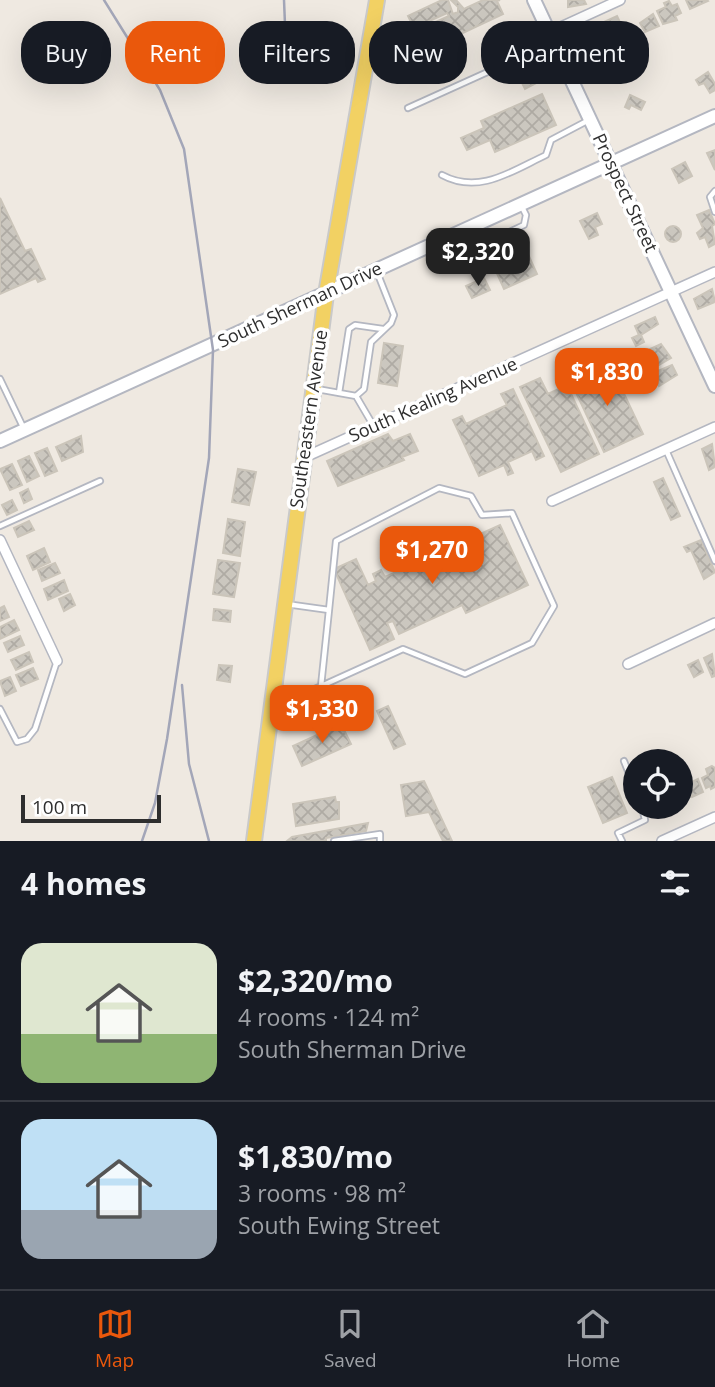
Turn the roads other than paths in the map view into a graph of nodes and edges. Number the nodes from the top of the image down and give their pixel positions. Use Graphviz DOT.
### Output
graph roads {
  1 [pos="377,0"];
  2 [pos="534,0"];
  3 [pos="620,0"];
  4 [pos="544,21"];
  5 [pos="581,21"];
  6 [pos="481,72"];
  7 [pos="574,84"];
  8 [pos="408,107"];
  9 [pos="715,116"];
  10 [pos="591,119"];
  11 [pos="611,163"];
  12 [pos="442,175"];
  13 [pos="715,191"];
  14 [pos="521,204"];
  15 [pos="715,212"];
  16 [pos="485,244"];
  17 [pos="376,270"];
  18 [pos="715,272"];
  19 [pos="671,292"];
  20 [pos="326,294"];
  21 [pos="385,329"];
  22 [pos="0,379"];
  23 [pos="715,386"];
  24 [pos="312,388"];
  25 [pos="340,393"];
  26 [pos="355,396"];
  27 [pos="374,426"];
  28 [pos="715,427"];
  29 [pos="24,430"];
  30 [pos="0,441"];
  31 [pos="666,449"];
  32 [pos="303,458"];
  33 [pos="100,481"];
  34 [pos="552,501"];
  35 [pos="0,526"];
  36 [pos="0,540"];
  37 [pos="715,561"];
  38 [pos="285,604"];
  39 [pos="329,610"];
  40 [pos="715,623"];
  41 [pos="57,661"];
  42 [pos="628,664"];
  43 [pos="321,686"];
  44 [pos="0,709"];
  45 [pos="271,709"];
  46 [pos="715,817"];
  47 [pos="645,819"];
  48 [pos="254,841"];
  49 [pos="334,841"];
  50 [pos="380,841"];
  51 [pos="622,841"];
  52 [pos="662,841"];
  1 -- 20 [label="main road, Southeastern Avenue"];
  2 -- 4 [label="main road, Prospect Street"];
  3 -- 5 [label="street"];
  6 -- 8 [label="lane"];
  7 -- 10 [label="main road, Prospect Street"];
  9 -- 11 [label="main road, South Sherman Drive"];
  10 -- 11 [label="main road, Prospect Street"];
  10 -- 12 [label="lane"];
  11 -- 14 [label="main road, South Sherman Drive"];
  11 -- 19 [label="main road, Prospect Street"];
  13 -- 15 [label="lane"];
  14 -- 16 [label="lane"];
  14 -- 17 [label="main road, South Sherman Drive"];
  17 -- 20 [label="main road, South Sherman Drive"];
  17 -- 21 [label="lane"];
  18 -- 19 [label="street, South Kealing Avenue"];
  19 -- 23 [label="main road, Prospect Street"];
  19 -- 27 [label="street, South Kealing Avenue"];
  20 -- 24 [label="main road, Southeastern Avenue"];
  20 -- 29 [label="main road, South Sherman Drive"];
  21 -- 25 [label="lane"];
  21 -- 26 [label="lane"];
  22 -- 29 [label="lane"];
  24 -- 25 [label="lane"];
  24 -- 32 [label="main road, Southeastern Avenue"];
  25 -- 26 [label="lane"];
  26 -- 27 [label="lane"];
  27 -- 32 [label="street, South Kealing Avenue"];
  28 -- 31 [label="street"];
  29 -- 30 [label="main road, South Sherman Drive"];
  31 -- 34 [label="street"];
  31 -- 37 [label="lane"];
  32 -- 38 [label="main road, Southeastern Avenue"];
  33 -- 35 [label="lane"];
  36 -- 41 [label="street"];
  38 -- 39 [label="lane"];
  38 -- 45 [label="main road, Southeastern Avenue"];
  39 -- 43 [label="lane"];
  39 -- 43 [label="lane"];
  40 -- 42 [label="street"];
  41 -- 44 [label="lane"];
  43 -- 45 [label="lane"];
  45 -- 48 [label="main road, Southeastern Avenue"];
  46 -- 52 [label="street"];
  47 -- 51 [label="lane"];
  49 -- 50 [label="lane"];
}
